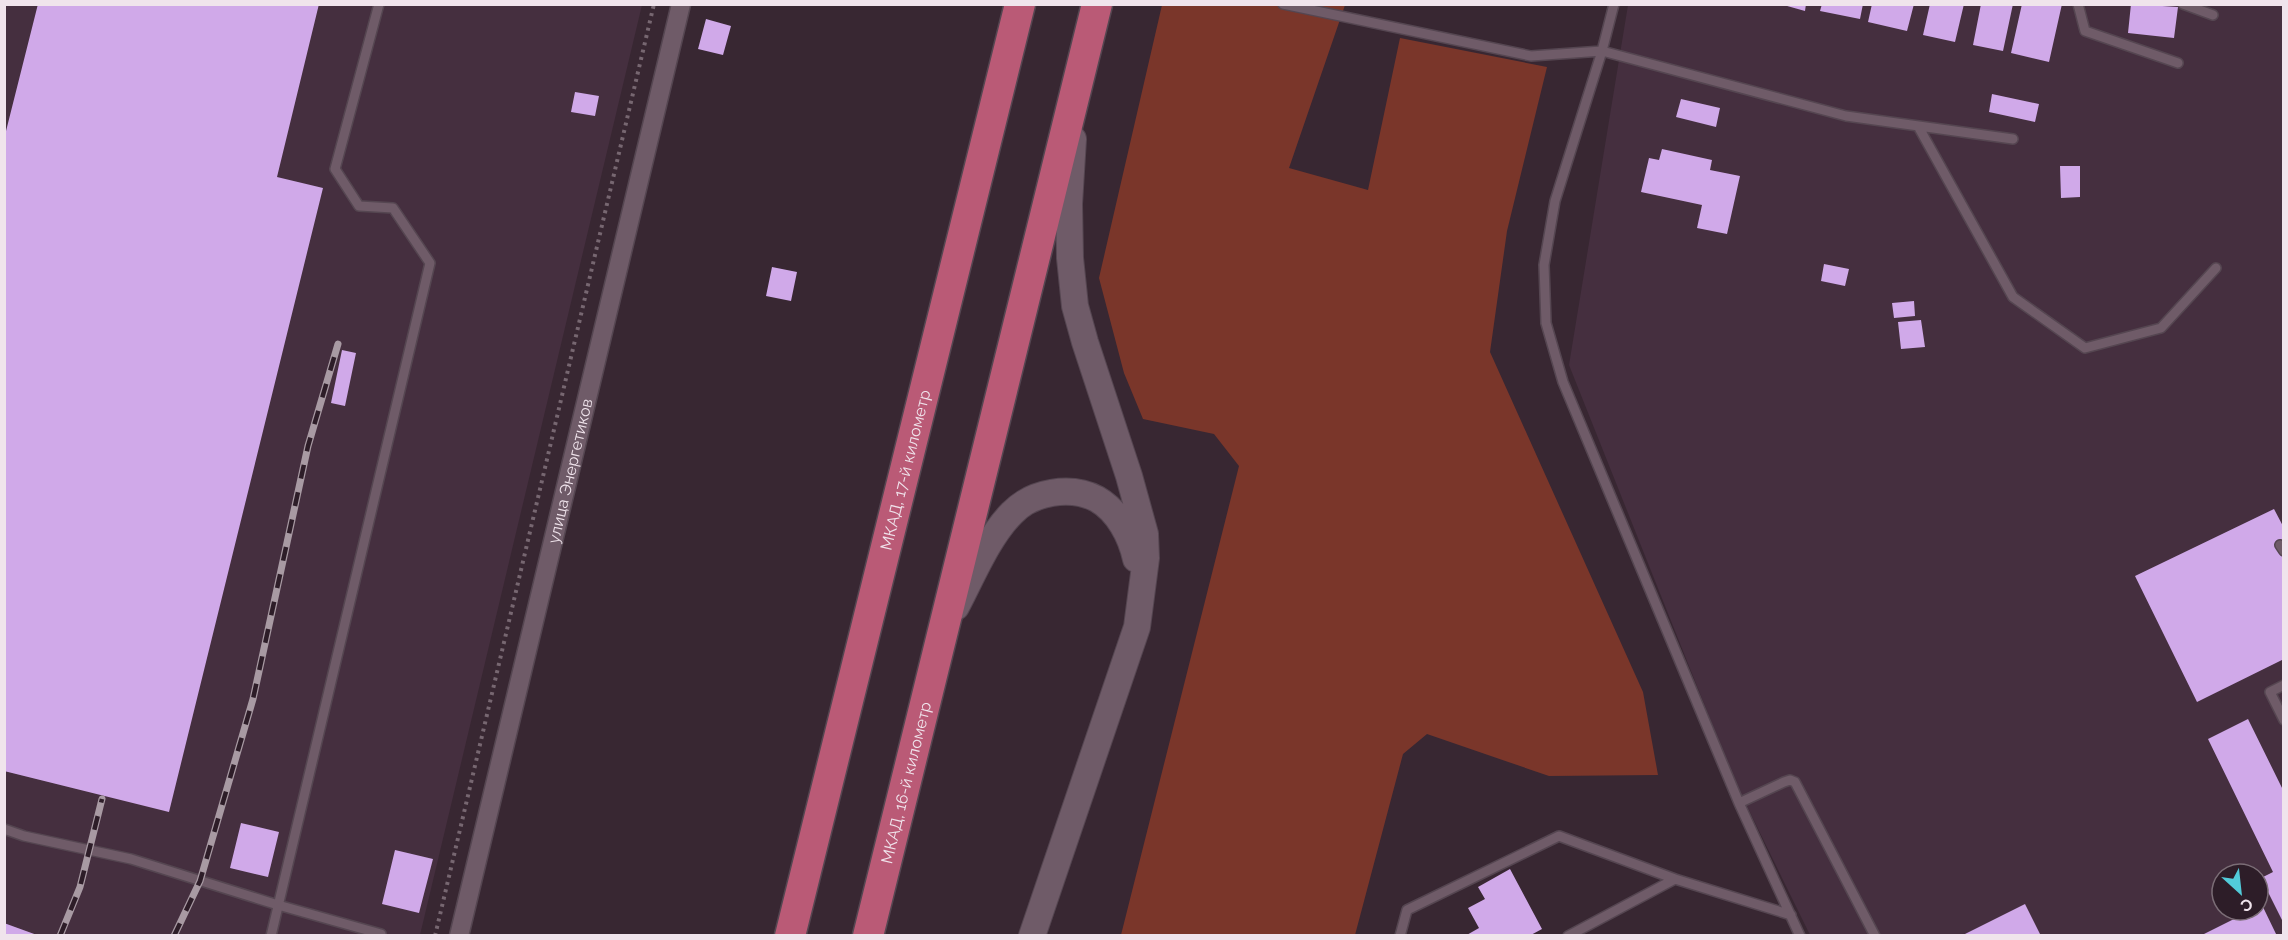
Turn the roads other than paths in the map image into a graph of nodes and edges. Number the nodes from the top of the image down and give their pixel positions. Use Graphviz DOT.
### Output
graph roads {
  1 [pos="379,4"];
  2 [pos="681,4"];
  3 [pos="1020,4"];
  4 [pos="1097,4"];
  5 [pos="1282,4"];
  6 [pos="1614,4"];
  7 [pos="2078,4"];
  8 [pos="2183,4"];
  9 [pos="2213,15"];
  10 [pos="1602,51"];
  11 [pos="2178,63"];
  12 [pos="1076,90"];
  13 [pos="1918,126"];
  14 [pos="2013,139"];
  15 [pos="2216,268"];
  16 [pos="1142,586"];
  17 [pos="942,632"];
  18 [pos="2283,685"];
  19 [pos="2283,720"];
  20 [pos="1739,803"];
  21 [pos="4,829"];
  22 [pos="1675,879"];
  23 [pos="278,905"];
  24 [pos="1791,915"];
  25 [pos="381,934"];
  26 [pos="271,936"];
  27 [pos="459,936"];
  28 [pos="790,936"];
  29 [pos="868,936"];
  30 [pos="1032,936"];
  31 [pos="1400,936"];
  32 [pos="1568,936"];
  33 [pos="1800,936"];
  34 [pos="1875,936"];
  1 -- 23 [label="lane"];
  2 -- 27 [label="street, улица Энергетиков"];
  3 -- 28 [label="highway, МКАД, 17-й километр"];
  4 -- 12 [label="highway"];
  5 -- 10 [label="lane"];
  6 -- 10 [label="lane"];
  7 -- 11 [label="lane"];
  8 -- 9 [label="lane"];
  10 -- 13 [label="lane"];
  10 -- 20 [label="lane"];
  12 -- 16 [label="main road"];
  12 -- 17 [label="highway"];
  13 -- 14 [label="lane"];
  13 -- 15 [label="lane"];
  16 -- 17 [label="main road"];
  16 -- 30 [label="main road"];
  17 -- 29 [label="highway, МКАД, 16-й километр"];
  18 -- 19 [label="lane"];
  20 -- 24 [label="lane"];
  20 -- 34 [label="lane"];
  21 -- 23 [label="lane"];
  22 -- 24 [label="lane"];
  22 -- 31 [label="lane"];
  22 -- 32 [label="lane"];
  23 -- 25 [label="lane"];
  23 -- 26 [label="lane"];
  24 -- 33 [label="lane"];
}
